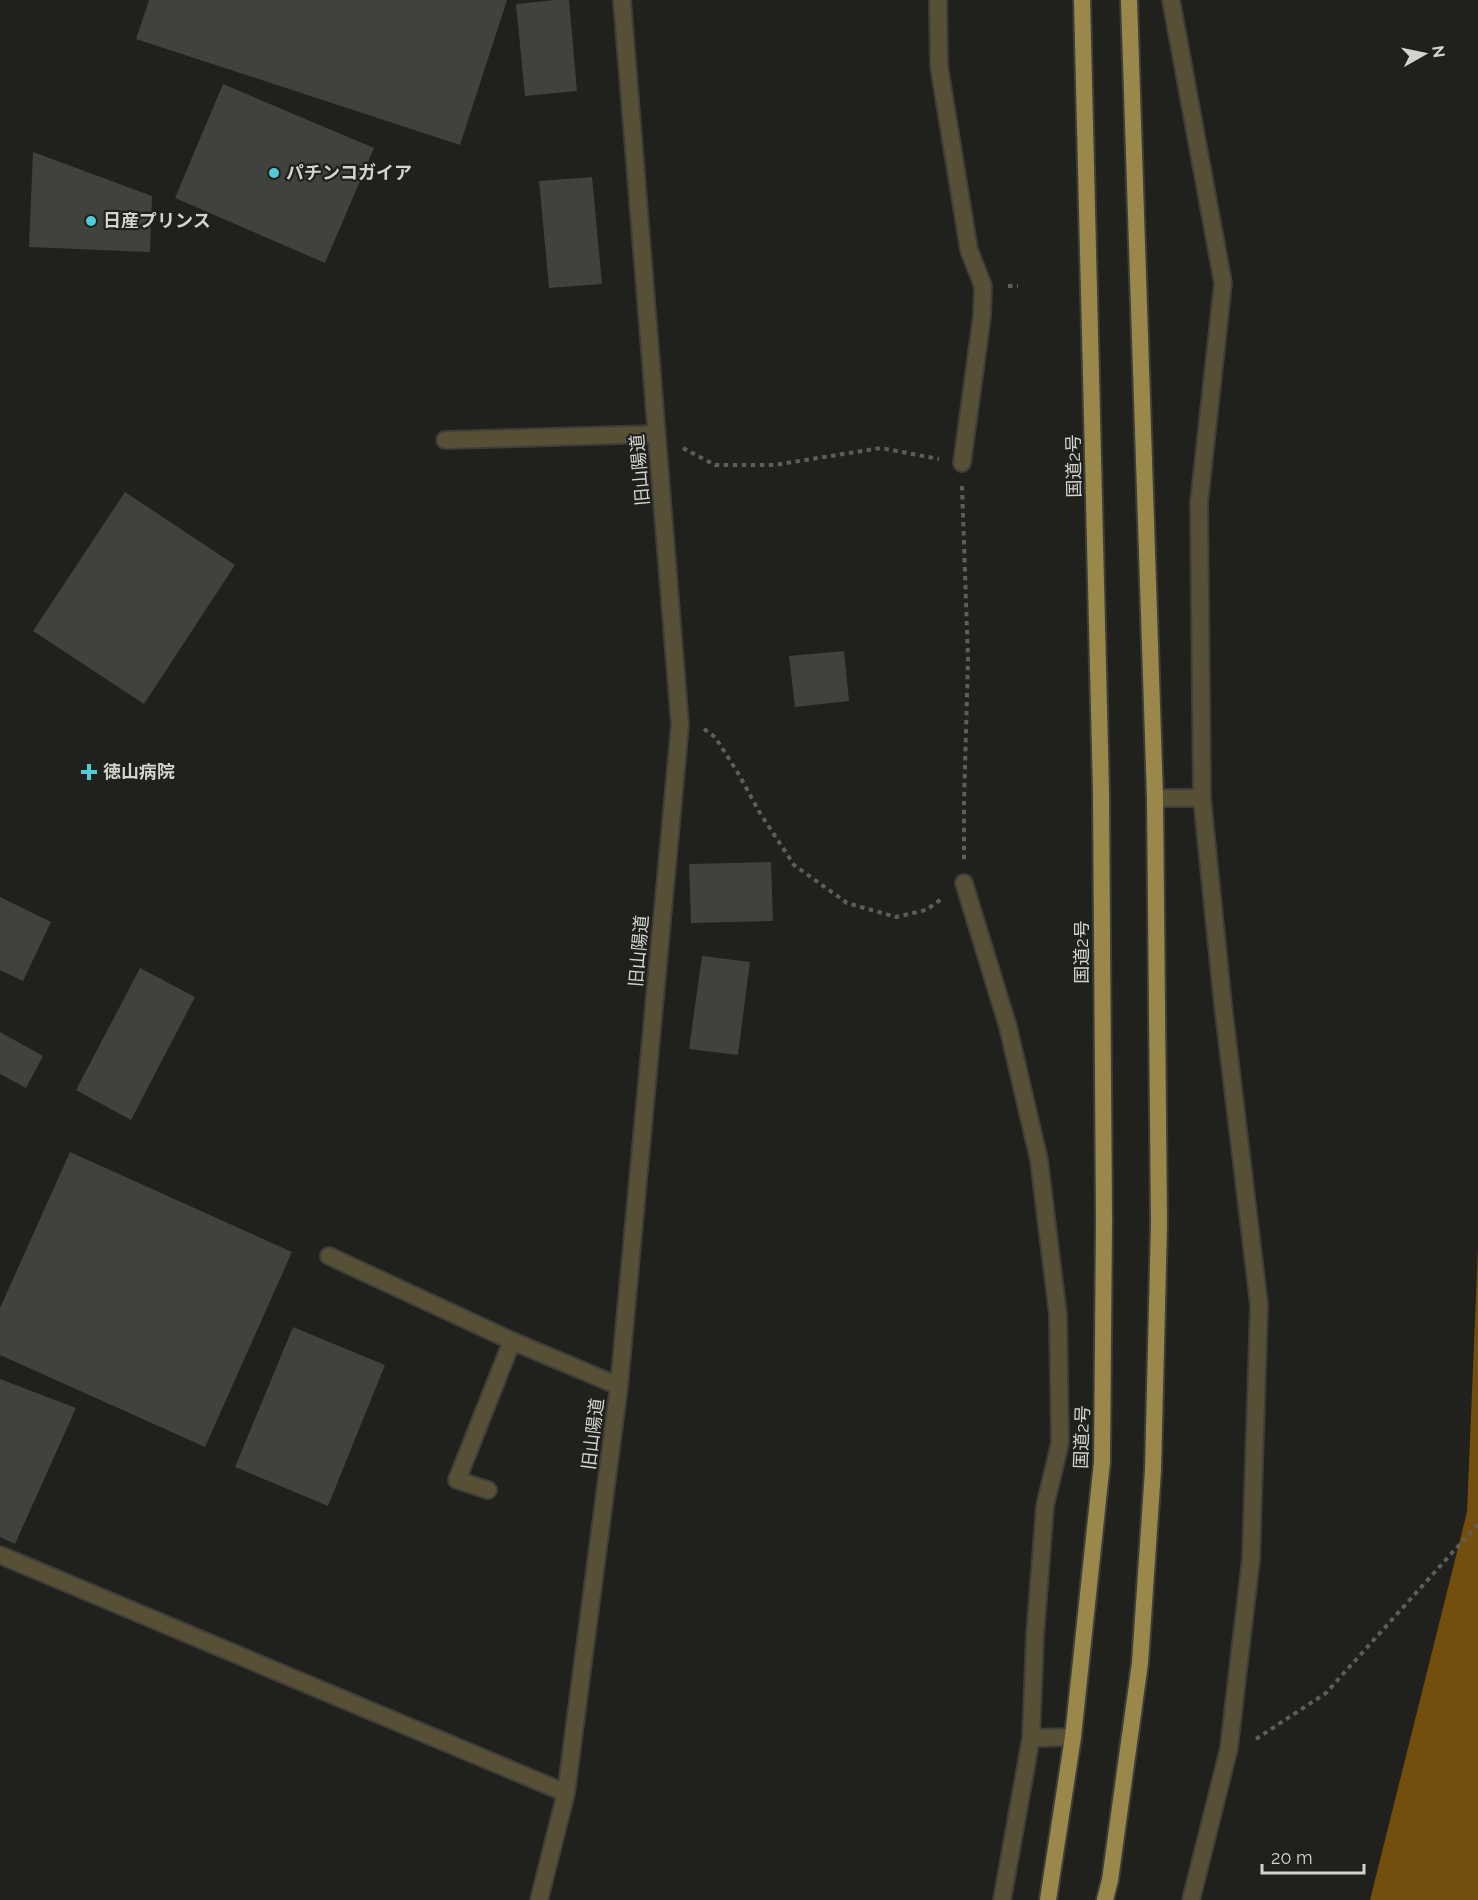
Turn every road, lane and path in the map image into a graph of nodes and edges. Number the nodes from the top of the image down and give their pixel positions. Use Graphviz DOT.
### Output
graph roads {
  1 [pos="622,0"];
  2 [pos="938,0"];
  3 [pos="1082,0"];
  4 [pos="1130,0"];
  5 [pos="1171,0"];
  6 [pos="656,434"];
  7 [pos="446,440"];
  8 [pos="962,463"];
  9 [pos="680,725"];
  10 [pos="1155,798"];
  11 [pos="1202,798"];
  12 [pos="964,883"];
  13 [pos="329,1256"];
  14 [pos="512,1341"];
  15 [pos="619,1386"];
  16 [pos="488,1490"];
  17 [pos="1478,1524"];
  18 [pos="0,1555"];
  19 [pos="1073,1737"];
  20 [pos="1031,1738"];
  21 [pos="1229,1748"];
  22 [pos="566,1793"];
  23 [pos="539,1900"];
  24 [pos="1002,1900"];
  25 [pos="1048,1900"];
  26 [pos="1105,1900"];
  27 [pos="1191,1900"];
  1 -- 6 [label="street, 旧山陽道"];
  2 -- 8 [label="street"];
  3 -- 19 [label="highway, 国道2号"];
  4 -- 10 [label="highway"];
  5 -- 11 [label="street"];
  6 -- 7 [label="street"];
  6 -- 8 [label="path"];
  6 -- 9 [label="street, 旧山陽道"];
  8 -- 12 [label="path"];
  9 -- 12 [label="path"];
  9 -- 15 [label="street, 旧山陽道"];
  10 -- 11 [label="street"];
  10 -- 26 [label="highway"];
  11 -- 21 [label="street"];
  12 -- 20 [label="street"];
  13 -- 14 [label="street"];
  14 -- 15 [label="street"];
  14 -- 16 [label="street"];
  15 -- 22 [label="street, 旧山陽道"];
  17 -- 21 [label="path"];
  18 -- 22 [label="street"];
  19 -- 20 [label="street"];
  19 -- 25 [label="highway, 国道2号"];
  20 -- 24 [label="street"];
  21 -- 27 [label="street"];
  22 -- 23 [label="street, 旧山陽道"];
}
